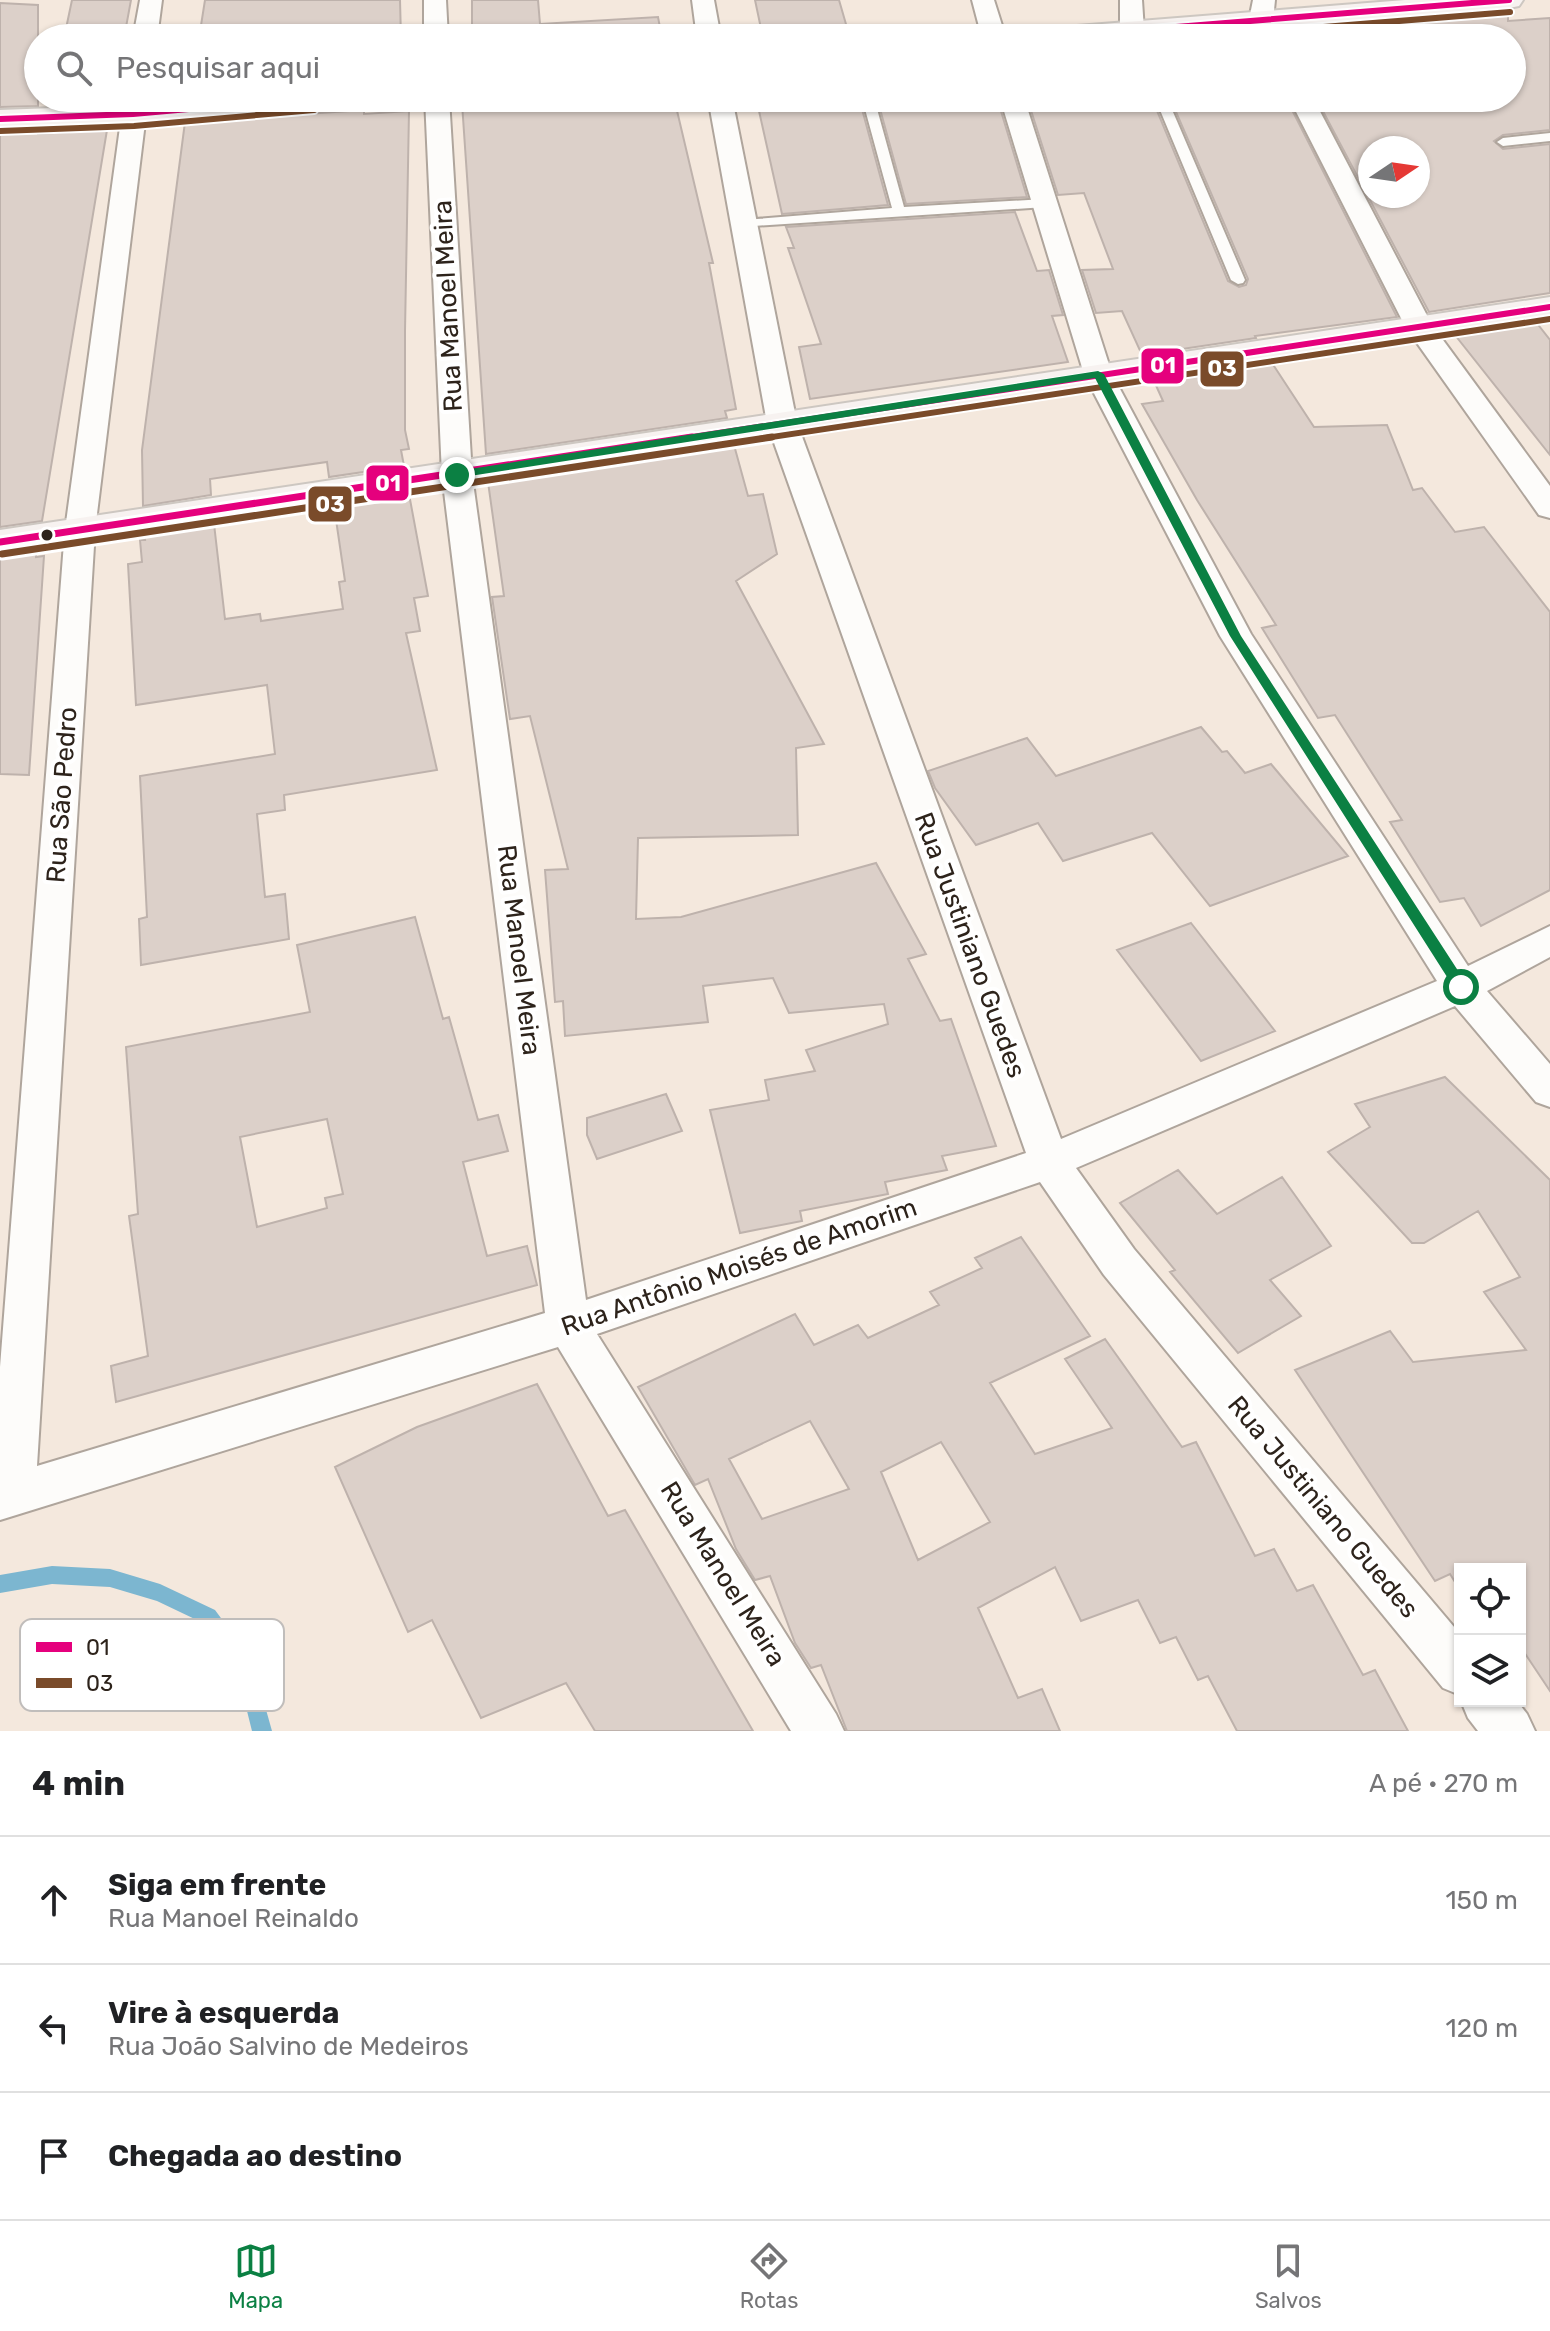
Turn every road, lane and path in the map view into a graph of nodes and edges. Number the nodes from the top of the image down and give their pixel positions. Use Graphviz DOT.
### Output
graph roads {
  1 [pos="151,0"];
  2 [pos="435,0"];
  3 [pos="703,0"];
  4 [pos="983,0"];
  5 [pos="1131,0"];
  6 [pos="1509,0"];
  7 [pos="1265,19"];
  8 [pos="147,24"];
  9 [pos="436,24"];
  10 [pos="707,24"];
  11 [pos="990,24"];
  12 [pos="1133,24"];
  13 [pos="1221,24"];
  14 [pos="73,112"];
  15 [pos="134,112"];
  16 [pos="438,112"];
  17 [pos="723,112"];
  18 [pos="872,112"];
  19 [pos="1016,112"];
  20 [pos="1167,112"];
  21 [pos="1308,112"];
  22 [pos="0,119"];
  23 [pos="1550,137"];
  24 [pos="1503,142"];
  25 [pos="1045,203"];
  26 [pos="899,211"];
  27 [pos="744,224"];
  28 [pos="1238,280"];
  29 [pos="1550,307"];
  30 [pos="1419,326"];
  31 [pos="1098,374"];
  32 [pos="782,423"];
  33 [pos="457,475"];
  34 [pos="1550,508"];
  35 [pos="80,530"];
  36 [pos="0,542"];
  37 [pos="1550,940"];
  38 [pos="1461,987"];
  39 [pos="1550,1091"];
  40 [pos="1049,1162"];
  41 [pos="568,1325"];
  42 [pos="7,1497"];
  43 [pos="1454,1664"];
  44 [pos="1490,1707"];
  45 [pos="819,1731"];
  46 [pos="1510,1731"];
  1 -- 8 [label="street"];
  2 -- 9 [label="street"];
  3 -- 10 [label="street"];
  4 -- 11 [label="street"];
  5 -- 12 [label="street"];
  6 -- 7 [label="main road"];
  7 -- 13 [label="main road"];
  14 -- 22 [label="main road"];
  15 -- 35 [label="street, Rua São Pedro"];
  16 -- 33 [label="street, Rua Manoel Meira"];
  17 -- 27 [label="street, Rua Justiniano Guedes"];
  18 -- 26 [label="lane"];
  19 -- 25 [label="street"];
  20 -- 28 [label="lane"];
  21 -- 30 [label="street"];
  23 -- 24 [label="lane"];
  25 -- 26 [label="lane"];
  25 -- 31 [label="street"];
  26 -- 27 [label="lane"];
  27 -- 32 [label="street, Rua Justiniano Guedes"];
  29 -- 30 [label="main road"];
  30 -- 31 [label="main road"];
  30 -- 34 [label="street"];
  31 -- 32 [label="main road"];
  31 -- 38 [label="street"];
  32 -- 33 [label="main road"];
  32 -- 40 [label="street, Rua Justiniano Guedes"];
  33 -- 35 [label="main road"];
  33 -- 41 [label="street, Rua Manoel Meira"];
  35 -- 36 [label="main road"];
  35 -- 42 [label="street, Rua São Pedro"];
  37 -- 38 [label="street, Rua Antônio Moisés de Amorim"];
  38 -- 39 [label="street"];
  38 -- 40 [label="street, Rua Antônio Moisés de Amorim"];
  40 -- 41 [label="street, Rua Antônio Moisés de Amorim"];
  40 -- 43 [label="street, Rua Justiniano Guedes"];
  41 -- 42 [label="street, Rua Antônio Moisés de Amorim"];
  41 -- 45 [label="street, Rua Manoel Meira"];
  44 -- 46 [label="street"];
}
